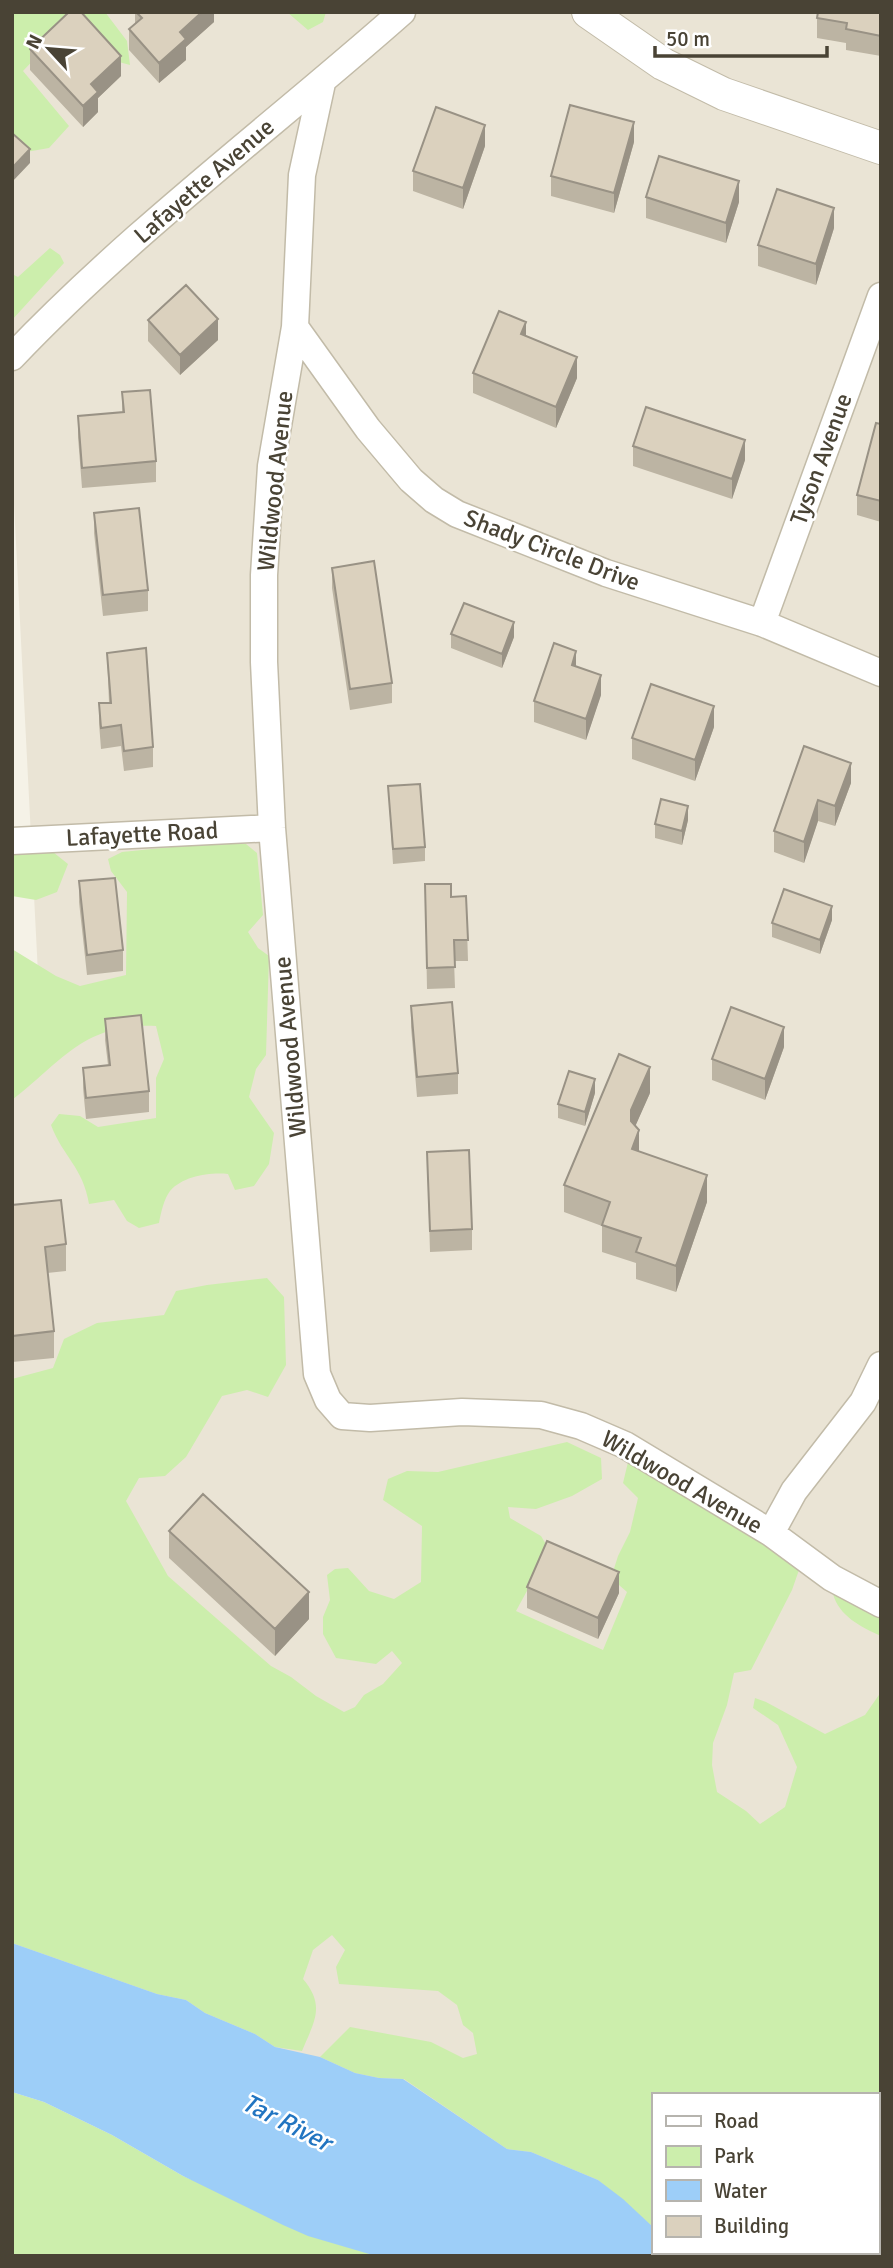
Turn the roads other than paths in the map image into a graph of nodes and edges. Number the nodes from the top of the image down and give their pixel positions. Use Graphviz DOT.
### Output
graph roads {
  1 [pos="402,12"];
  2 [pos="588,12"];
  3 [pos="322,83"];
  4 [pos="881,148"];
  5 [pos="881,296"];
  6 [pos="295,327"];
  7 [pos="12,357"];
  8 [pos="762,623"];
  9 [pos="881,673"];
  10 [pos="272,828"];
  11 [pos="12,841"];
  12 [pos="881,1365"];
  13 [pos="771,1533"];
  14 [pos="881,1604"];
  1 -- 3 [label="street, Lafayette Avenue"];
  2 -- 4 [label="street"];
  3 -- 6 [label="street, Wildwood Avenue"];
  3 -- 7 [label="street, Lafayette Avenue"];
  5 -- 8 [label="street, Tyson Avenue"];
  6 -- 8 [label="street, Shady Circle Drive"];
  6 -- 10 [label="street, Wildwood Avenue"];
  8 -- 9 [label="street, Shady Circle Drive"];
  10 -- 11 [label="street, Lafayette Road"];
  10 -- 13 [label="street, Wildwood Avenue"];
  12 -- 13 [label="street"];
  13 -- 14 [label="street, Wildwood Avenue"];
}
